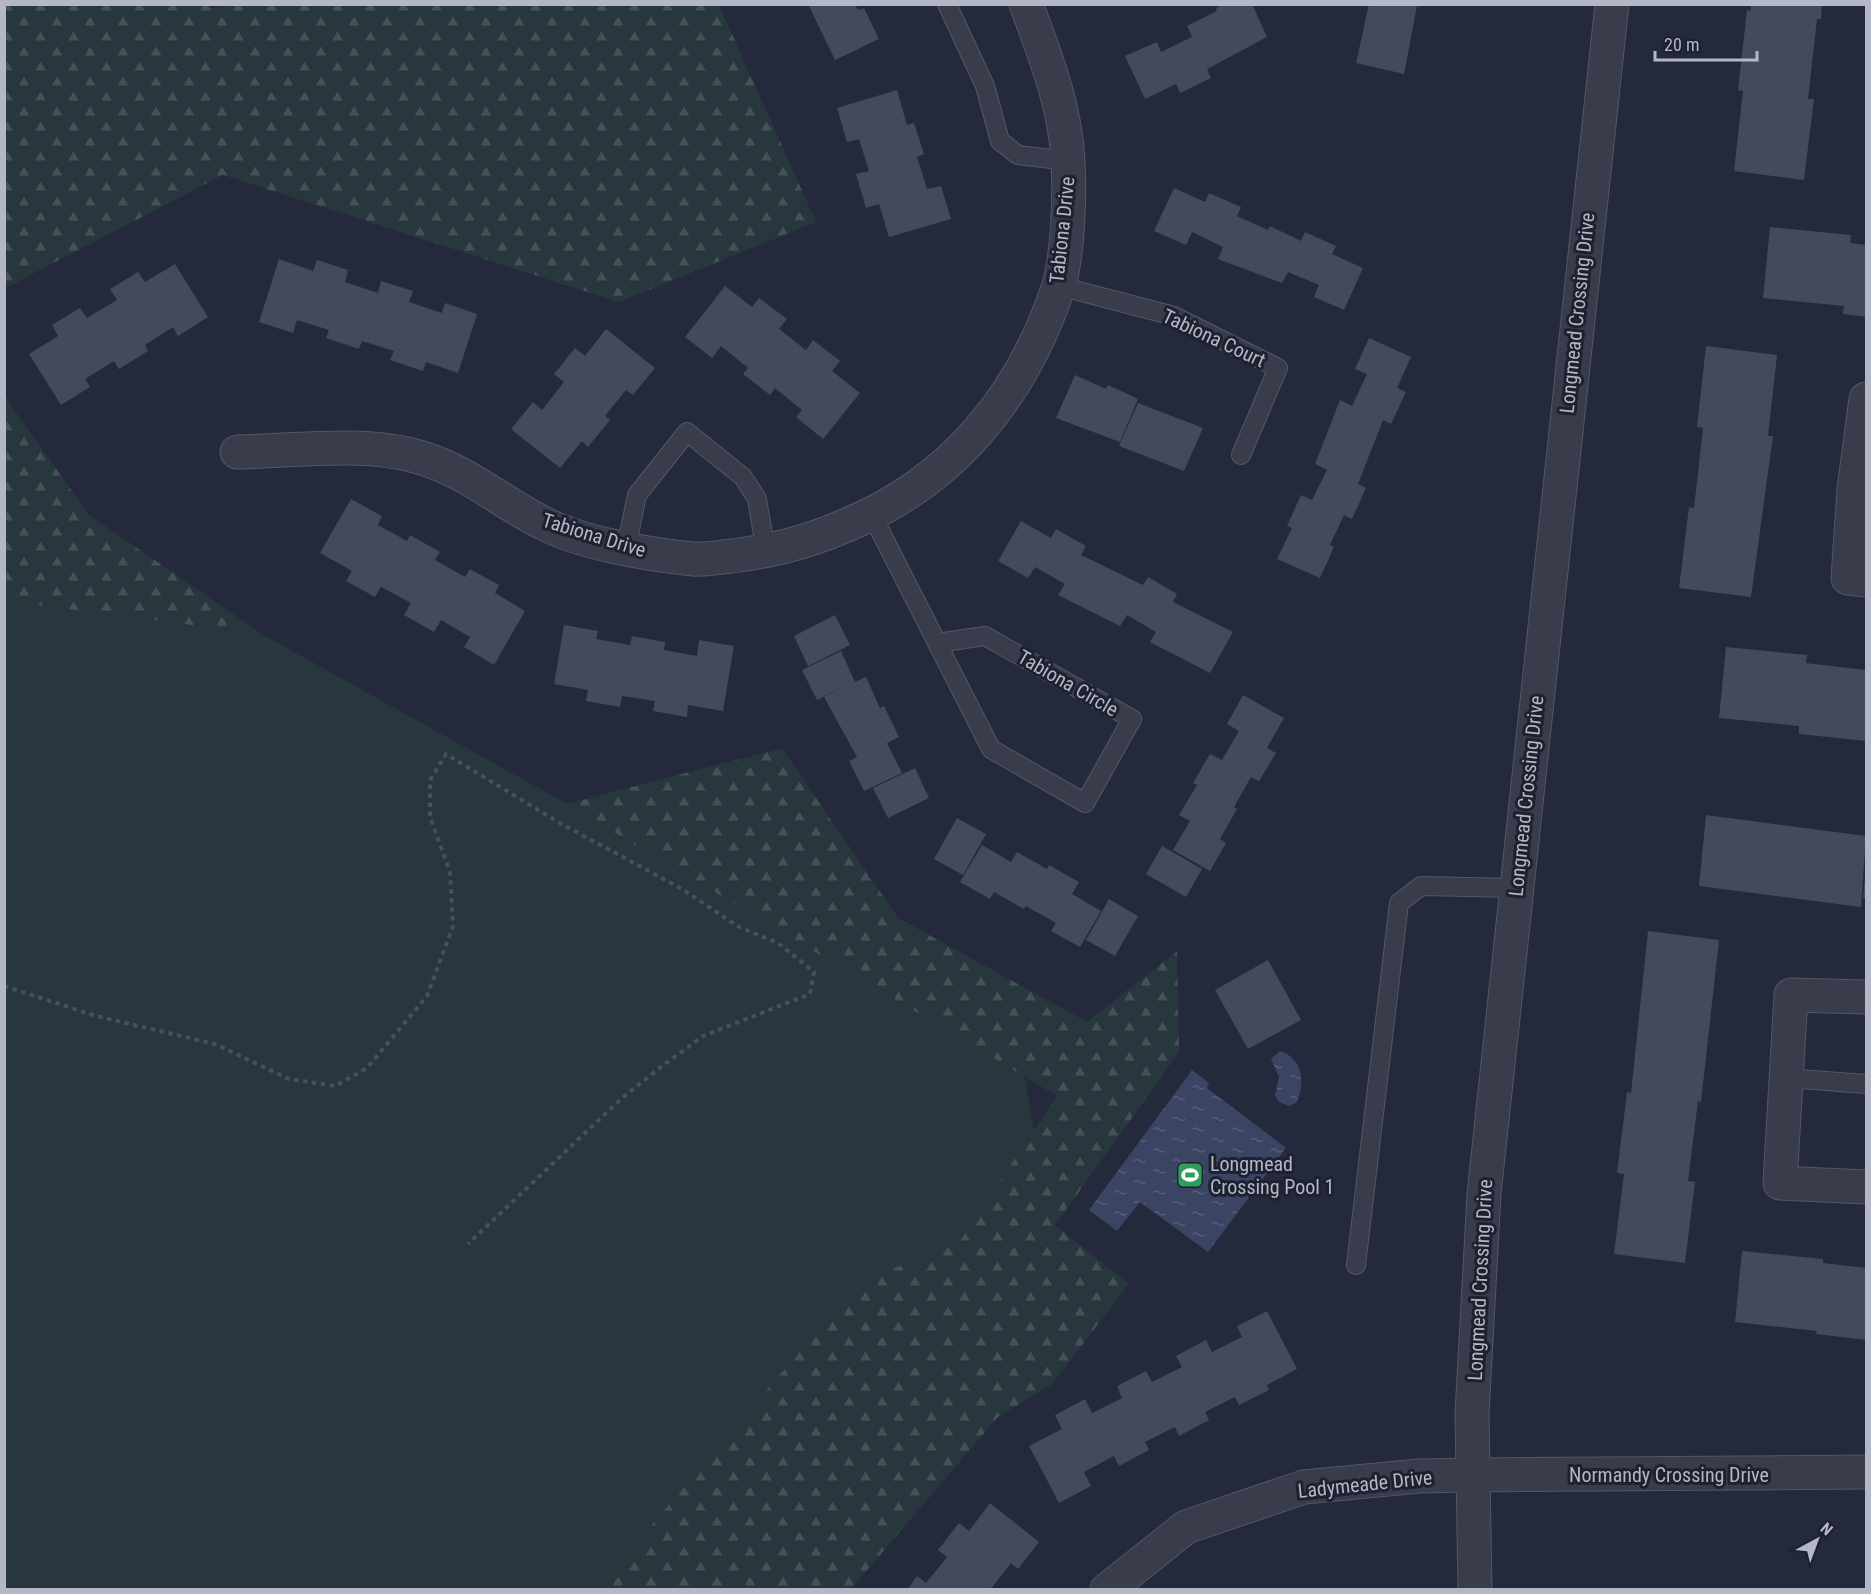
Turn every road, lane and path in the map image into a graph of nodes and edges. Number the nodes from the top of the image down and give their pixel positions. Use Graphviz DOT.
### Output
graph roads {
  1 [pos="947,4"];
  2 [pos="1612,4"];
  3 [pos="1027,5"];
  4 [pos="1068,161"];
  5 [pos="1059,286"];
  6 [pos="1866,399"];
  7 [pos="237,452"];
  8 [pos="1241,455"];
  9 [pos="1860,489"];
  10 [pos="873,515"];
  11 [pos="626,549"];
  12 [pos="766,552"];
  13 [pos="1866,580"];
  14 [pos="937,643"];
  15 [pos="1516,888"];
  16 [pos="4,986"];
  17 [pos="1866,997"];
  18 [pos="1786,1078"];
  19 [pos="1866,1084"];
  20 [pos="1866,1187"];
  21 [pos="468,1244"];
  22 [pos="1356,1265"];
  23 [pos="1866,1472"];
  24 [pos="1471,1475"];
  25 [pos="1107,1590"];
  26 [pos="1475,1590"];
  1 -- 4 [label="lane"];
  2 -- 15 [label="street, Longmead Crossing Drive"];
  3 -- 4 [label="street, Tabiona Drive"];
  4 -- 5 [label="street, Tabiona Drive"];
  5 -- 8 [label="lane, Tabiona Court"];
  5 -- 10 [label="street, Tabiona Drive"];
  6 -- 9 [label="street"];
  7 -- 11 [label="street, Tabiona Drive"];
  9 -- 13 [label="street"];
  10 -- 12 [label="street, Tabiona Drive"];
  10 -- 14 [label="lane, Tabiona Circle"];
  11 -- 12 [label="street, Tabiona Drive"];
  11 -- 12 [label="lane"];
  14 -- 14 [label="lane, Tabiona Circle"];
  15 -- 22 [label="lane"];
  15 -- 24 [label="street, Longmead Crossing Drive"];
  16 -- 21 [label="path"];
  17 -- 18 [label="street"];
  18 -- 19 [label="lane"];
  18 -- 20 [label="street"];
  23 -- 24 [label="street, Normandy Crossing Drive"];
  24 -- 25 [label="street, Ladymeade Drive"];
  24 -- 26 [label="street, Longmead Crossing Drive"];
}
